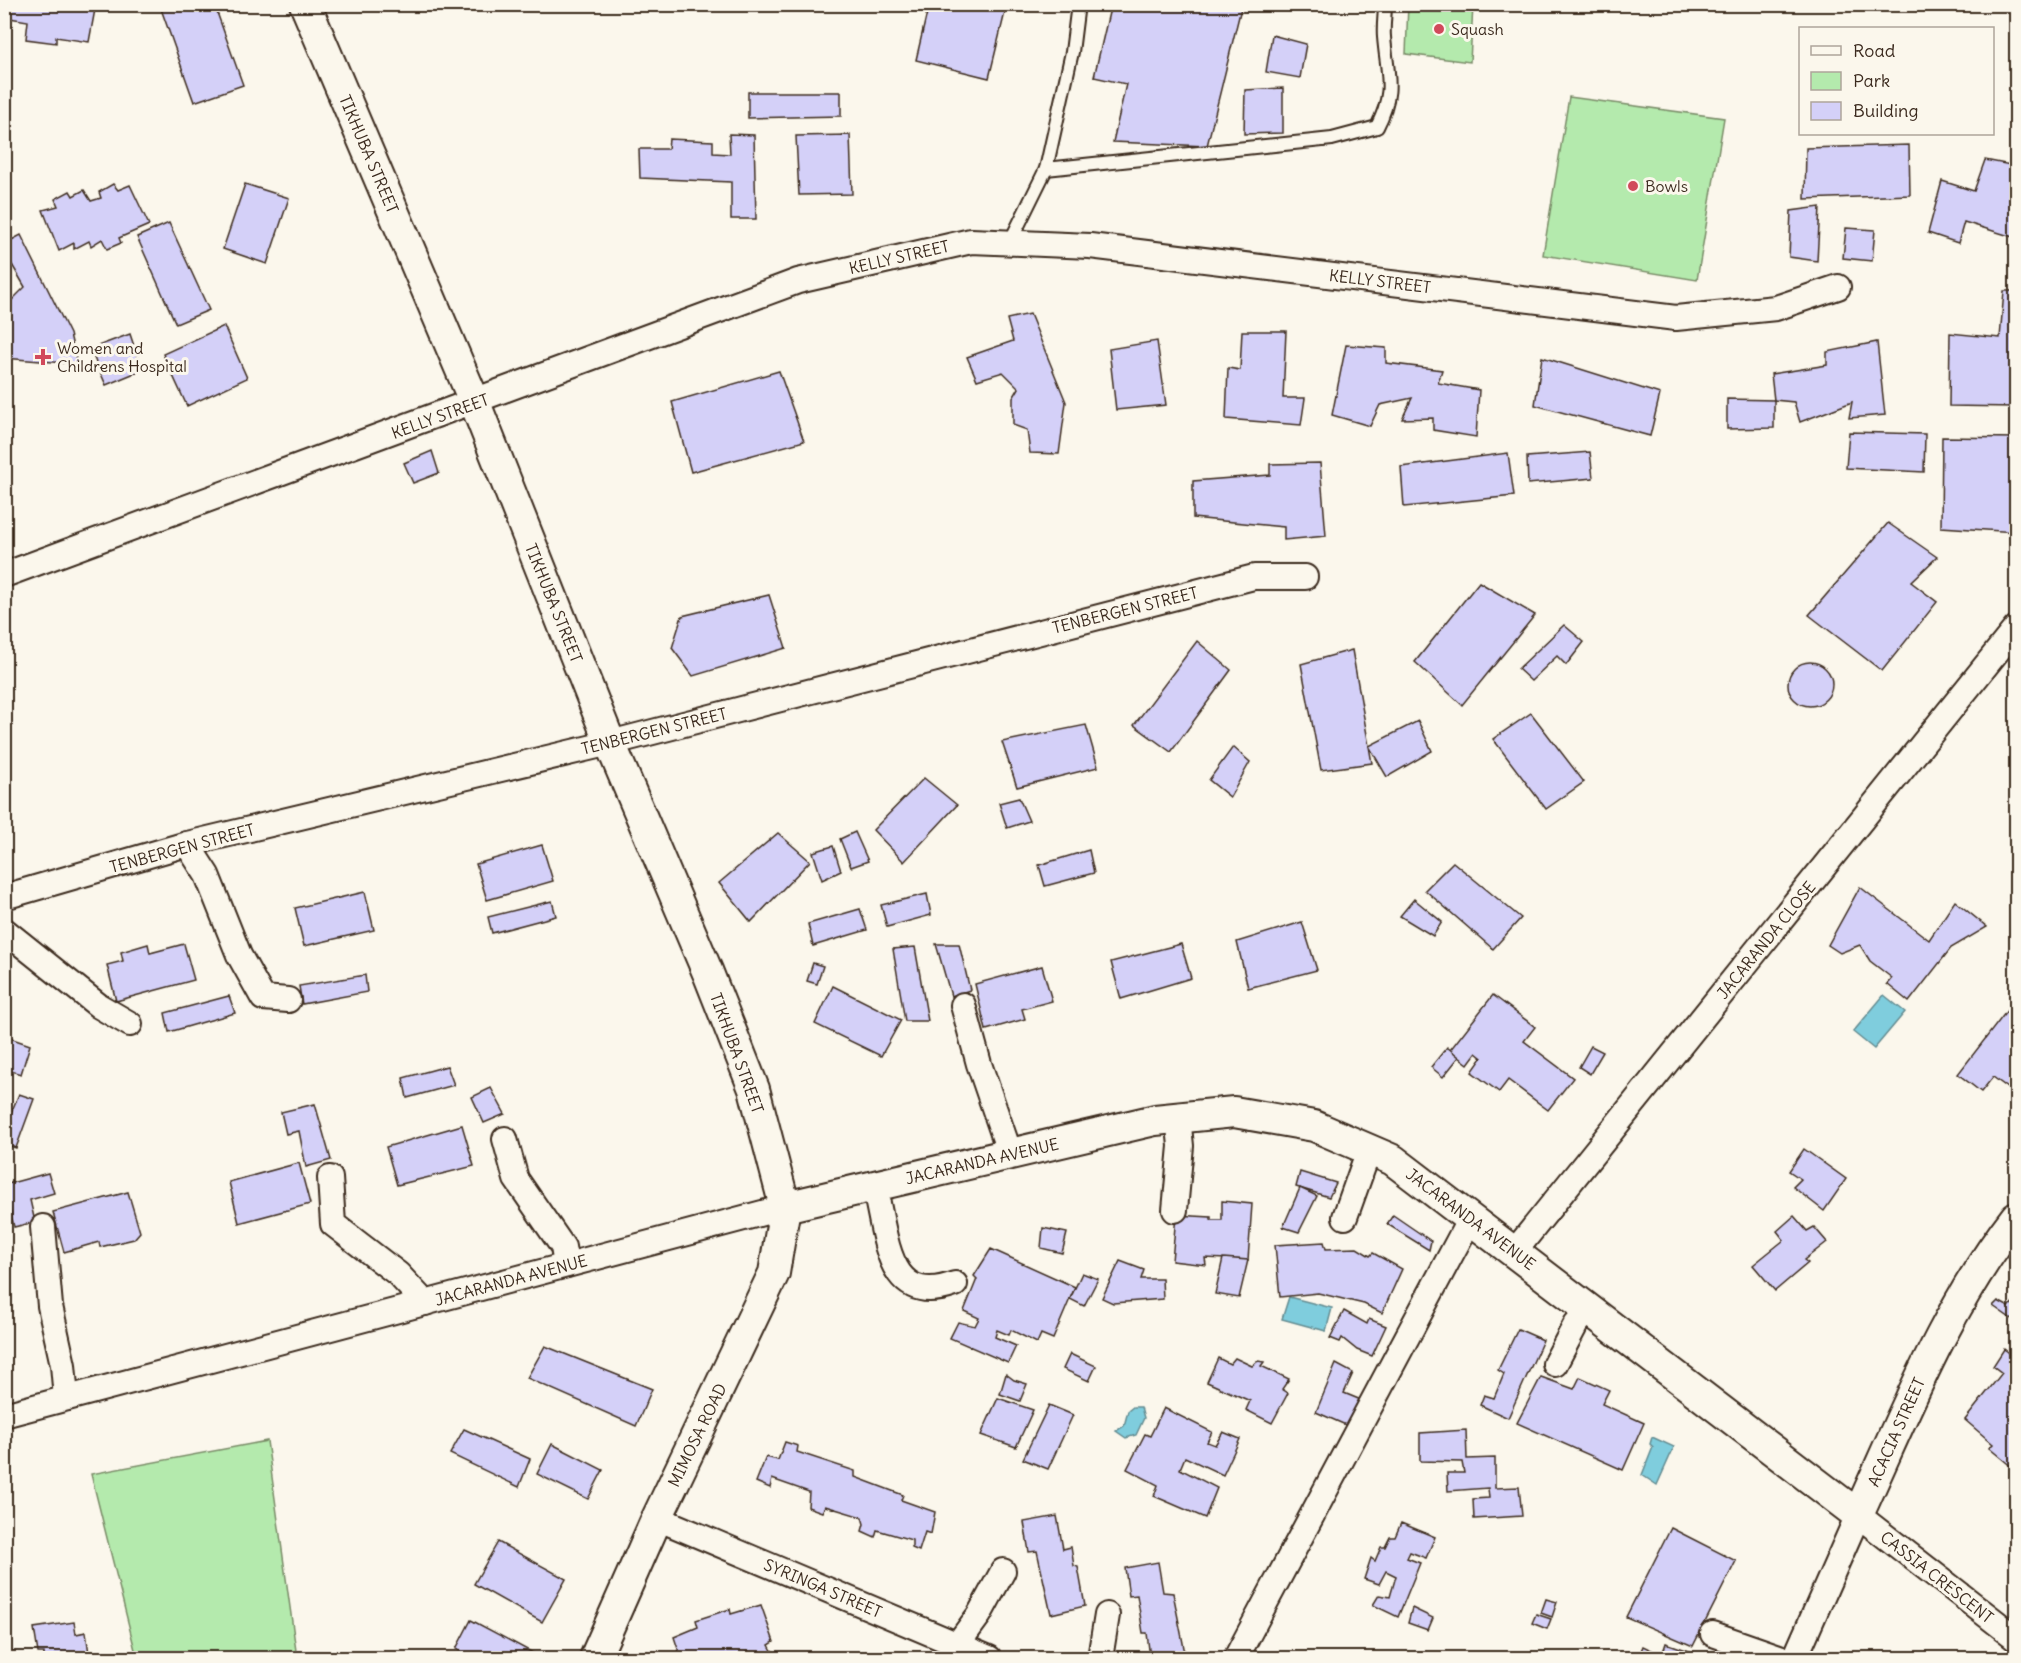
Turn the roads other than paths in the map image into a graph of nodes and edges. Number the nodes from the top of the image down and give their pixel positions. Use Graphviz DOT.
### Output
graph roads {
  1 [pos="305,4"];
  2 [pos="1078,4"];
  3 [pos="1385,4"];
  4 [pos="1046,169"];
  5 [pos="1010,242"];
  6 [pos="1838,287"];
  7 [pos="475,403"];
  8 [pos="4,575"];
  9 [pos="1305,577"];
  10 [pos="2016,628"];
  11 [pos="610,743"];
  12 [pos="187,844"];
  13 [pos="4,897"];
  14 [pos="4,930"];
  15 [pos="288,1000"];
  16 [pos="963,1005"];
  17 [pos="130,1024"];
  18 [pos="1178,1117"];
  19 [pos="505,1138"];
  20 [pos="1369,1150"];
  21 [pos="1010,1154"];
  22 [pos="330,1178"];
  23 [pos="874,1186"];
  24 [pos="785,1207"];
  25 [pos="1175,1210"];
  26 [pos="1345,1217"];
  27 [pos="2016,1217"];
  28 [pos="1470,1220"];
  29 [pos="43,1227"];
  30 [pos="1515,1251"];
  31 [pos="566,1266"];
  32 [pos="955,1284"];
  33 [pos="424,1303"];
  34 [pos="1590,1308"];
  35 [pos="1555,1364"];
  36 [pos="66,1398"];
  37 [pos="4,1415"];
  38 [pos="1858,1515"];
  39 [pos="657,1518"];
  40 [pos="1003,1571"];
  41 [pos="1107,1615"];
  42 [pos="1713,1634"];
  43 [pos="2016,1638"];
  44 [pos="957,1645"];
  45 [pos="595,1659"];
  46 [pos="989,1659"];
  47 [pos="1100,1659"];
  48 [pos="1236,1659"];
  49 [pos="1782,1659"];
  50 [pos="1795,1659"];
  1 -- 7 [label="street, TIKHUBA STREET"];
  2 -- 4 [label="lane"];
  3 -- 4 [label="lane"];
  4 -- 5 [label="lane"];
  5 -- 6 [label="street, KELLY STREET"];
  5 -- 7 [label="street, KELLY STREET"];
  7 -- 8 [label="street, KELLY STREET"];
  7 -- 11 [label="street, TIKHUBA STREET"];
  9 -- 11 [label="street, TENBERGEN STREET"];
  10 -- 30 [label="street, JACARANDA CLOSE"];
  11 -- 12 [label="street, TENBERGEN STREET"];
  11 -- 24 [label="street, TIKHUBA STREET"];
  12 -- 13 [label="street, TENBERGEN STREET"];
  12 -- 15 [label="street"];
  14 -- 17 [label="street"];
  16 -- 21 [label="street"];
  18 -- 20 [label="street, JACARANDA AVENUE"];
  18 -- 21 [label="street, JACARANDA AVENUE"];
  18 -- 25 [label="street"];
  19 -- 31 [label="street"];
  20 -- 26 [label="street"];
  20 -- 28 [label="street, JACARANDA AVENUE"];
  21 -- 23 [label="street, JACARANDA AVENUE"];
  22 -- 33 [label="street"];
  23 -- 24 [label="street, JACARANDA AVENUE"];
  23 -- 32 [label="street"];
  24 -- 31 [label="street, JACARANDA AVENUE"];
  24 -- 39 [label="street, MIMOSA ROAD"];
  27 -- 38 [label="street, ACACIA STREET"];
  28 -- 30 [label="street, JACARANDA AVENUE"];
  28 -- 48 [label="street"];
  29 -- 36 [label="street"];
  30 -- 34 [label="street, JACARANDA AVENUE"];
  31 -- 33 [label="street, JACARANDA AVENUE"];
  33 -- 36 [label="street, JACARANDA AVENUE"];
  34 -- 35 [label="street"];
  34 -- 38 [label="street, JACARANDA AVENUE"];
  36 -- 37 [label="street, JACARANDA AVENUE"];
  38 -- 43 [label="street, CASSIA CRESCENT"];
  38 -- 50 [label="street, ACACIA STREET"];
  39 -- 44 [label="street, SYRINGA STREET"];
  39 -- 45 [label="street, MIMOSA ROAD"];
  40 -- 44 [label="street"];
  41 -- 47 [label="street"];
  42 -- 49 [label="street"];
  44 -- 46 [label="street, SYRINGA STREET"];
}
